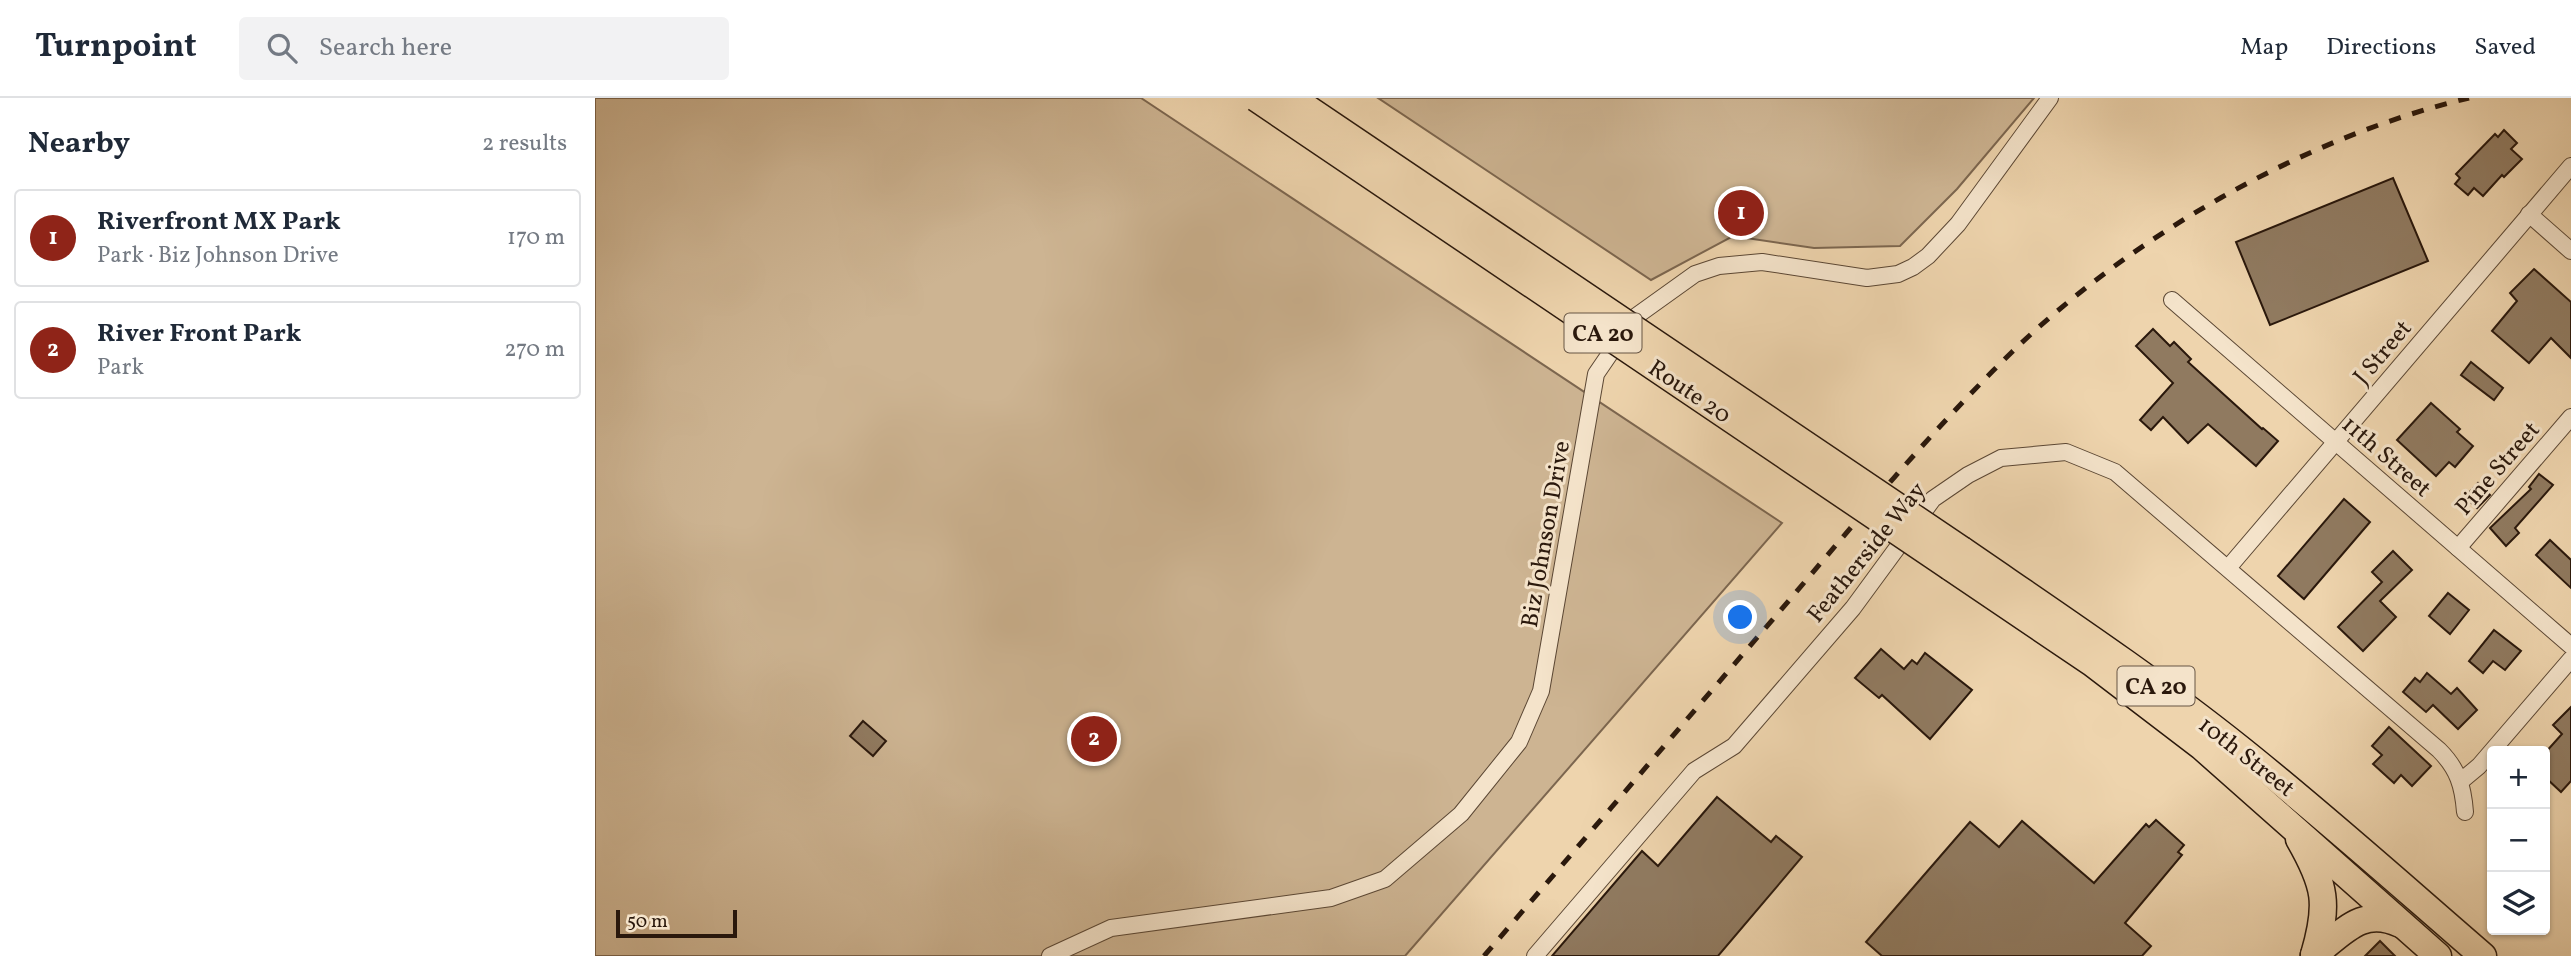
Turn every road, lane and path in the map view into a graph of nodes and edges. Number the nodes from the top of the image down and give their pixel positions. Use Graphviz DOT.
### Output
graph roads {
  1 [pos="1256,98"];
  2 [pos="1292,98"];
  3 [pos="2050,98"];
  4 [pos="2571,166"];
  5 [pos="2529,214"];
  6 [pos="2571,251"];
  7 [pos="2172,300"];
  8 [pos="2571,417"];
  9 [pos="2336,442"];
  10 [pos="2458,548"];
  11 [pos="1956,559"];
  12 [pos="2228,568"];
  13 [pos="2571,646"];
  14 [pos="2571,659"];
  15 [pos="2461,781"];
  16 [pos="2465,812"];
  17 [pos="2290,822"];
  18 [pos="2406,927"];
  19 [pos="1049,956"];
  20 [pos="1535,956"];
  21 [pos="2313,956"];
  22 [pos="2438,956"];
  23 [pos="2483,956"];
  1 -- 11 [label="highway, Route 20 / CA 20, bridge"];
  2 -- 11 [label="highway, Route 20 / CA 20, bridge"];
  3 -- 19 [label="street, Biz Johnson Drive"];
  4 -- 5 [label="street, J Street"];
  5 -- 6 [label="street"];
  5 -- 9 [label="street, J Street"];
  7 -- 9 [label="street, 11th Street"];
  8 -- 10 [label="street, Pine Street"];
  9 -- 10 [label="street, 11th Street"];
  9 -- 12 [label="street, J Street"];
  10 -- 13 [label="street, 11th Street"];
  11 -- 17 [label="highway, 10th Street / CA 20"];
  11 -- 23 [label="highway, 10th Street / CA 20"];
  12 -- 15 [label="street, Featherside Way"];
  12 -- 20 [label="street, Featherside Way"];
  14 -- 15 [label="street"];
  15 -- 16 [label="street, Featherside Way"];
  17 -- 18 [label="highway, 10th Street / CA 20"];
  17 -- 21 [label="highway"];
  18 -- 21 [label="highway"];
  18 -- 22 [label="highway, 10th Street / CA 20"];
}
